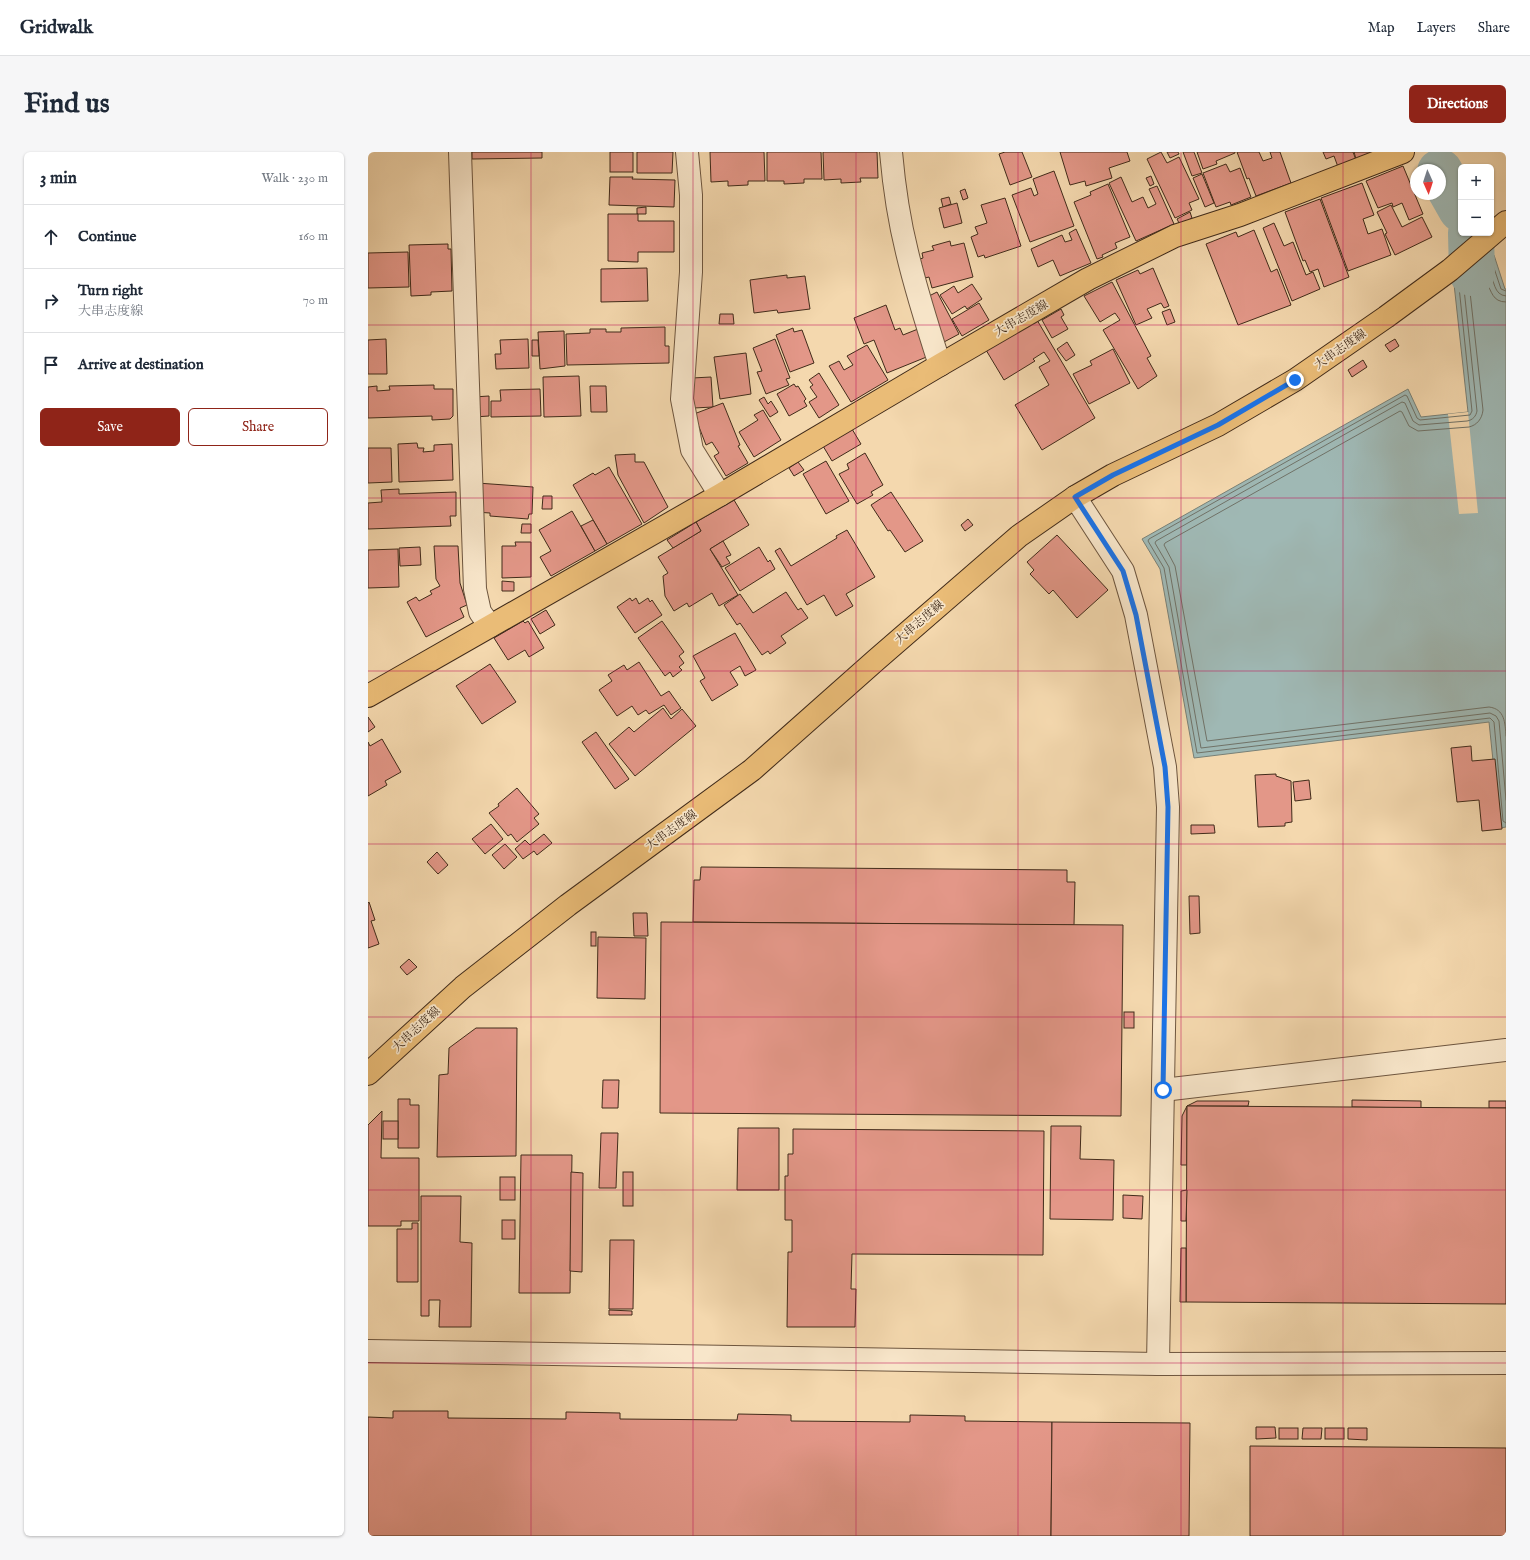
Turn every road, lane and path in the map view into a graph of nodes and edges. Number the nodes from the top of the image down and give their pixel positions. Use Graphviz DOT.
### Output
graph roads {
  1 [pos="460,152"];
  2 [pos="687,152"];
  3 [pos="891,152"];
  4 [pos="1403,152"];
  5 [pos="1499,228"];
  6 [pos="940,365"];
  7 [pos="720,495"];
  8 [pos="1075,497"];
  9 [pos="490,626"];
  10 [pos="368,696"];
  11 [pos="1506,1050"];
  12 [pos="368,1074"];
  13 [pos="1163,1090"];
  14 [pos="368,1351"];
  15 [pos="1506,1363"];
  16 [pos="1158,1364"];
  1 -- 9 [label="street"];
  2 -- 7 [label="street"];
  3 -- 6 [label="street"];
  4 -- 6 [label="main road, 大串志度線"];
  5 -- 8 [label="main road, 大串志度線"];
  6 -- 7 [label="main road, 大串志度線"];
  7 -- 9 [label="main road, 大串志度線"];
  8 -- 12 [label="main road, 大串志度線"];
  8 -- 13 [label="street"];
  9 -- 10 [label="main road, 大串志度線"];
  11 -- 13 [label="street"];
  13 -- 16 [label="street"];
  14 -- 16 [label="street"];
  15 -- 16 [label="street"];
}
